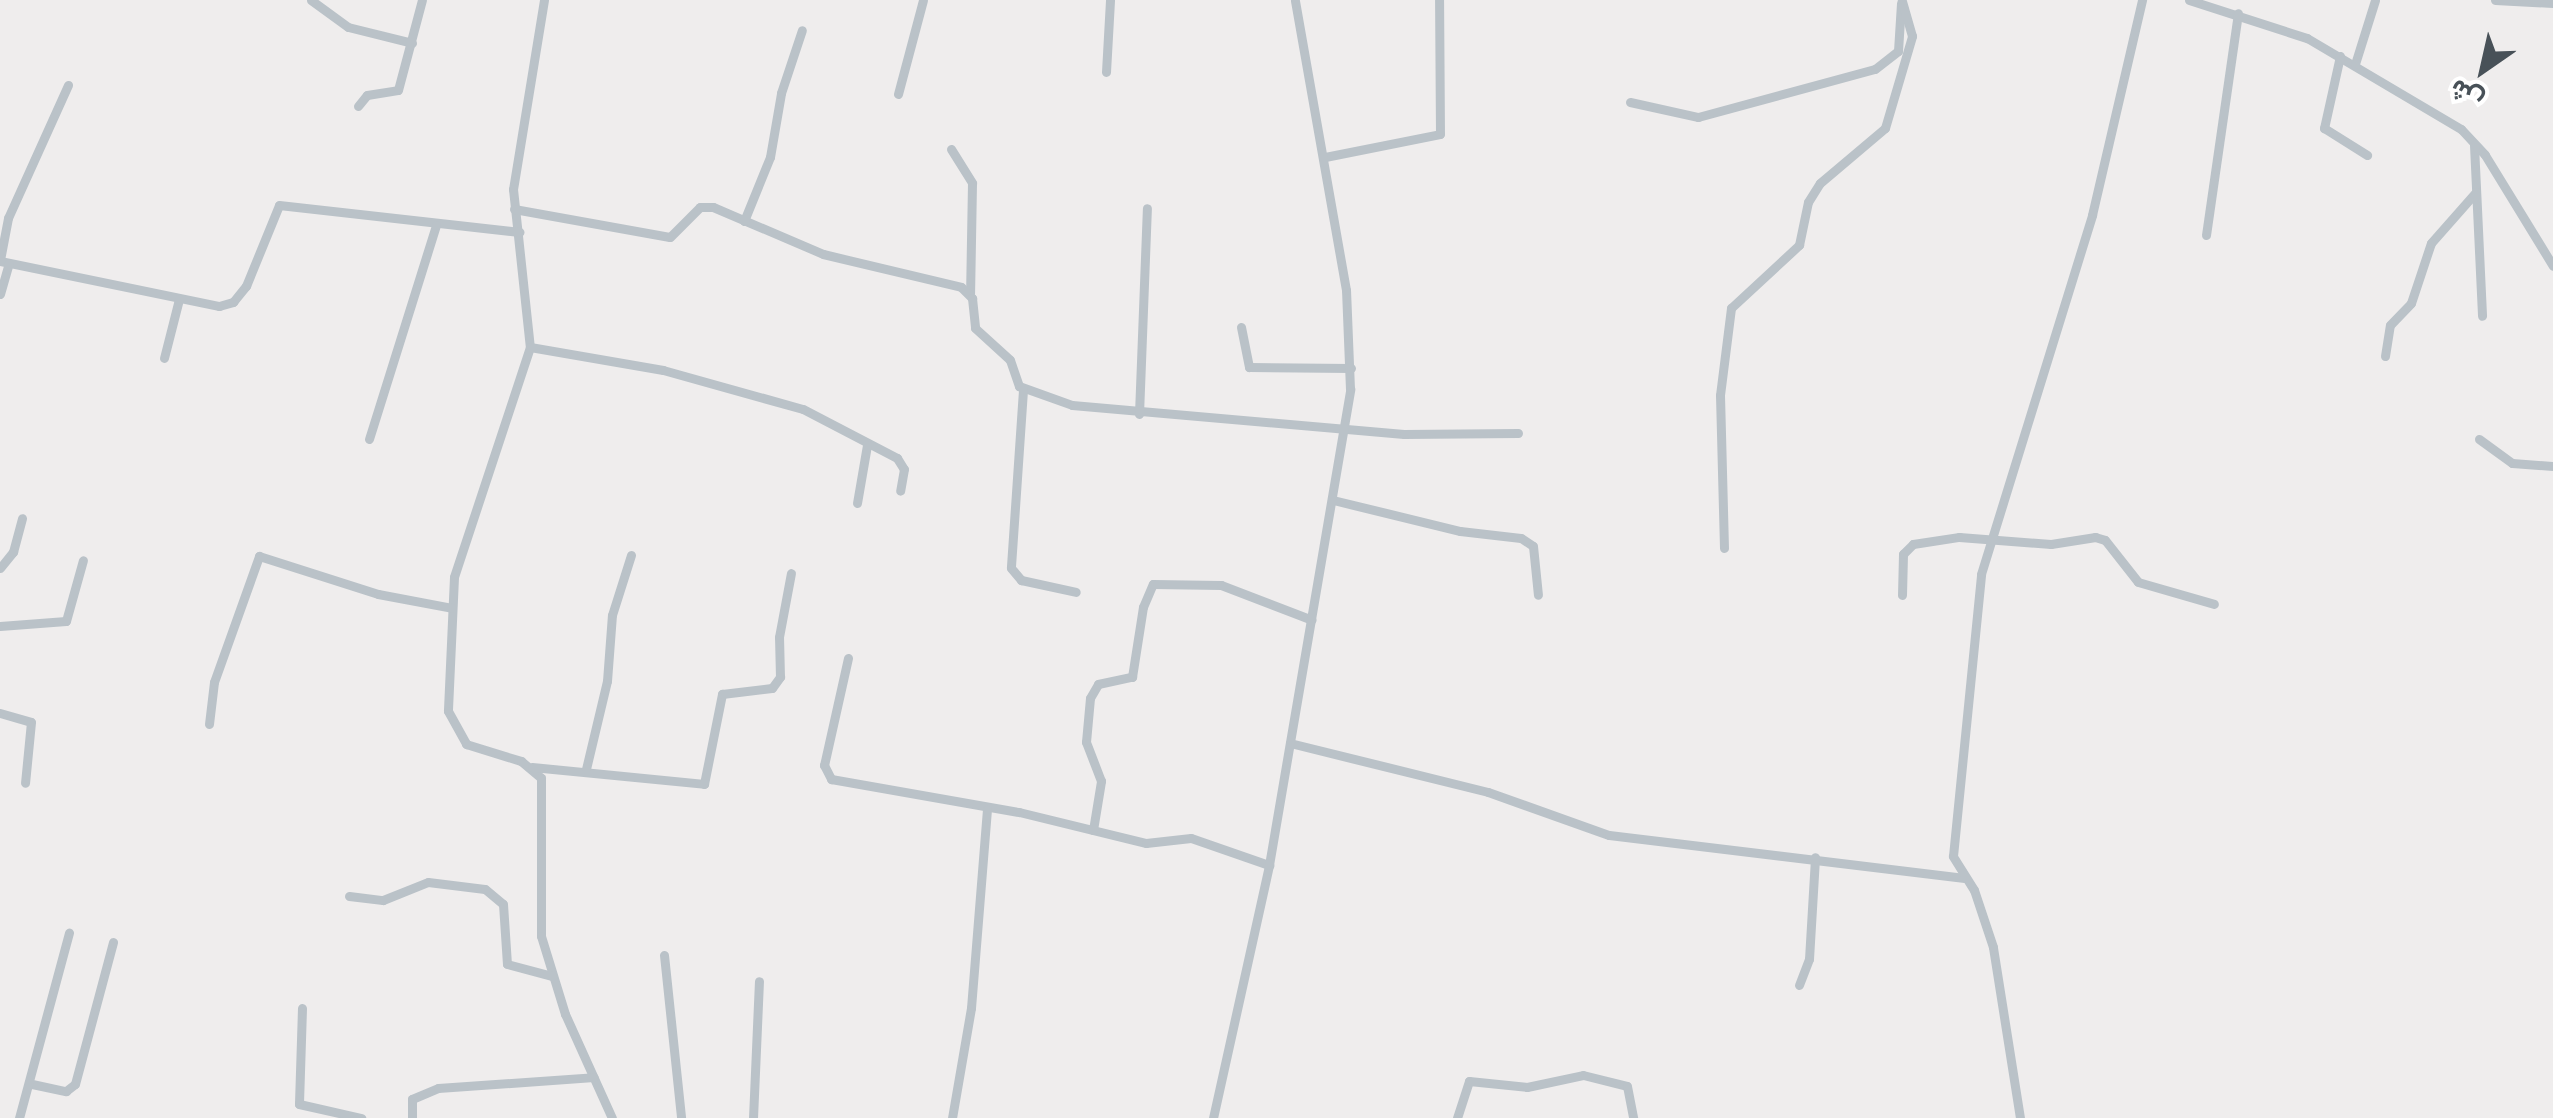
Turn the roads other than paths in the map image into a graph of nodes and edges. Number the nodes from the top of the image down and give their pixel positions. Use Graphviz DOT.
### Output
graph roads {
  1 [pos="311,0"];
  2 [pos="422,0"];
  3 [pos="544,0"];
  4 [pos="923,0"];
  5 [pos="1110,0"];
  6 [pos="1293,0"];
  7 [pos="1439,0"];
  8 [pos="1901,0"];
  9 [pos="2142,0"];
  10 [pos="2189,0"];
  11 [pos="2375,0"];
  12 [pos="2495,0"];
  13 [pos="2553,3"];
  14 [pos="2231,8"];
  15 [pos="802,30"];
  16 [pos="412,43"];
  17 [pos="2340,56"];
  18 [pos="2355,64"];
  19 [pos="1106,72"];
  20 [pos="68,84"];
  21 [pos="898,94"];
  22 [pos="1630,102"];
  23 [pos="358,106"];
  24 [pos="2474,142"];
  25 [pos="951,149"];
  26 [pos="2367,155"];
  27 [pos="1326,157"];
  28 [pos="2476,192"];
  29 [pos="1147,208"];
  30 [pos="514,209"];
  31 [pos="744,221"];
  32 [pos="436,225"];
  33 [pos="518,232"];
  34 [pos="2206,234"];
  35 [pos="3,262"];
  36 [pos="2553,266"];
  37 [pos="970,293"];
  38 [pos="0,294"];
  39 [pos="179,299"];
  40 [pos="2482,316"];
  41 [pos="1242,328"];
  42 [pos="530,346"];
  43 [pos="2385,356"];
  44 [pos="164,358"];
  45 [pos="1350,368"];
  46 [pos="1023,390"];
  47 [pos="1138,414"];
  48 [pos="1346,429"];
  49 [pos="1518,432"];
  50 [pos="368,439"];
  51 [pos="2479,440"];
  52 [pos="867,445"];
  53 [pos="2553,466"];
  54 [pos="900,491"];
  55 [pos="1333,500"];
  56 [pos="856,503"];
  57 [pos="22,518"];
  58 [pos="1988,539"];
  59 [pos="1724,548"];
  60 [pos="631,554"];
  61 [pos="83,560"];
  62 [pos="0,568"];
  63 [pos="791,573"];
  64 [pos="1076,592"];
  65 [pos="1902,594"];
  66 [pos="1538,596"];
  67 [pos="2214,604"];
  68 [pos="452,608"];
  69 [pos="1312,620"];
  70 [pos="0,626"];
  71 [pos="848,658"];
  72 [pos="0,714"];
  73 [pos="209,724"];
  74 [pos="1290,742"];
  75 [pos="532,766"];
  76 [pos="586,770"];
  77 [pos="25,783"];
  78 [pos="986,810"];
  79 [pos="1093,830"];
  80 [pos="1815,857"];
  81 [pos="1269,864"];
  82 [pos="1964,878"];
  83 [pos="349,896"];
  84 [pos="69,933"];
  85 [pos="113,942"];
  86 [pos="664,955"];
  87 [pos="552,976"];
  88 [pos="760,982"];
  89 [pos="1799,985"];
  90 [pos="302,1008"];
  91 [pos="594,1077"];
  92 [pos="32,1084"];
  93 [pos="19,1118"];
  94 [pos="362,1118"];
  95 [pos="412,1118"];
  96 [pos="612,1118"];
  97 [pos="681,1118"];
  98 [pos="753,1118"];
  99 [pos="952,1118"];
  100 [pos="1213,1118"];
  101 [pos="1457,1118"];
  102 [pos="1633,1118"];
  103 [pos="2020,1118"];
  1 -- 16 [label="street"];
  2 -- 16 [label="street"];
  3 -- 30 [label="street"];
  4 -- 21 [label="street"];
  5 -- 19 [label="street"];
  6 -- 27 [label="street"];
  7 -- 27 [label="street"];
  8 -- 22 [label="street"];
  8 -- 59 [label="street"];
  9 -- 58 [label="street"];
  10 -- 14 [label="street"];
  11 -- 18 [label="street"];
  12 -- 13 [label="street"];
  14 -- 17 [label="street"];
  14 -- 34 [label="street"];
  15 -- 31 [label="street"];
  16 -- 23 [label="street"];
  17 -- 18 [label="street"];
  17 -- 26 [label="street"];
  18 -- 24 [label="street"];
  20 -- 35 [label="street"];
  24 -- 28 [label="street"];
  24 -- 36 [label="street"];
  25 -- 37 [label="street"];
  27 -- 45 [label="street"];
  28 -- 40 [label="street"];
  28 -- 43 [label="street"];
  29 -- 47 [label="street"];
  30 -- 31 [label="street"];
  30 -- 33 [label="street"];
  31 -- 37 [label="street"];
  32 -- 33 [label="street"];
  32 -- 39 [label="street"];
  32 -- 50 [label="street"];
  33 -- 42 [label="street"];
  35 -- 38 [label="street"];
  35 -- 39 [label="street"];
  37 -- 46 [label="street"];
  39 -- 44 [label="street"];
  41 -- 45 [label="street"];
  42 -- 52 [label="street"];
  42 -- 68 [label="street"];
  45 -- 48 [label="street"];
  46 -- 47 [label="street"];
  46 -- 64 [label="street"];
  47 -- 48 [label="street"];
  48 -- 49 [label="street"];
  48 -- 55 [label="street"];
  51 -- 53 [label="street"];
  52 -- 54 [label="street"];
  52 -- 56 [label="street"];
  55 -- 66 [label="street"];
  55 -- 69 [label="street"];
  57 -- 62 [label="street"];
  58 -- 65 [label="street"];
  58 -- 67 [label="street"];
  58 -- 82 [label="street"];
  60 -- 76 [label="street"];
  61 -- 70 [label="street"];
  63 -- 76 [label="street"];
  68 -- 73 [label="street"];
  68 -- 75 [label="street"];
  69 -- 74 [label="street"];
  69 -- 79 [label="street"];
  71 -- 78 [label="street"];
  72 -- 77 [label="street"];
  74 -- 80 [label="street"];
  74 -- 81 [label="street"];
  75 -- 76 [label="street"];
  75 -- 87 [label="street"];
  78 -- 79 [label="street"];
  78 -- 99 [label="street"];
  79 -- 81 [label="street"];
  80 -- 82 [label="street"];
  80 -- 89 [label="street"];
  81 -- 100 [label="street"];
  82 -- 103 [label="street"];
  83 -- 87 [label="street"];
  84 -- 92 [label="street"];
  85 -- 92 [label="street"];
  86 -- 97 [label="street"];
  87 -- 91 [label="street"];
  88 -- 98 [label="street"];
  90 -- 94 [label="street"];
  91 -- 95 [label="street"];
  91 -- 96 [label="street"];
  92 -- 93 [label="street"];
  101 -- 102 [label="street"];
}
